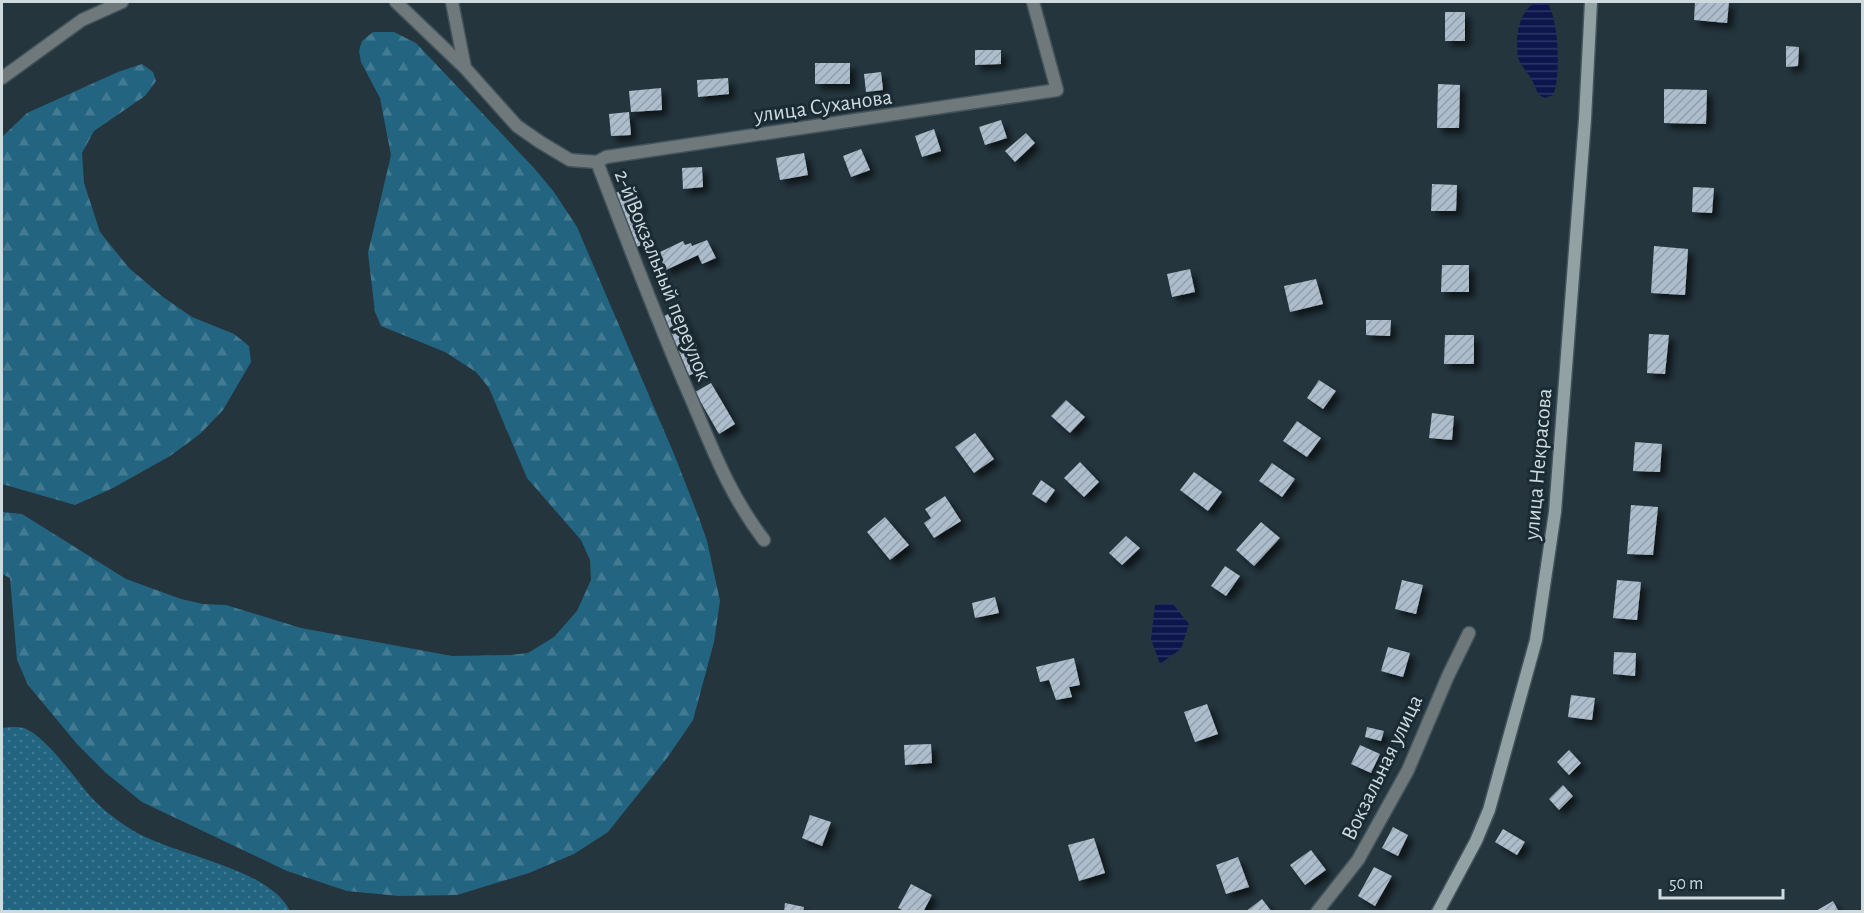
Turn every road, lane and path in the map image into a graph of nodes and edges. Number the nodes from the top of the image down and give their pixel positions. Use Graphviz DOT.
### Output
graph roads {
  1 [pos="122,2"];
  2 [pos="396,2"];
  3 [pos="452,2"];
  4 [pos="1033,2"];
  5 [pos="1591,2"];
  6 [pos="466,69"];
  7 [pos="2,78"];
  8 [pos="597,162"];
  9 [pos="764,540"];
  10 [pos="1469,633"];
  11 [pos="1317,912"];
  12 [pos="1438,912"];
  1 -- 7 [label="street"];
  2 -- 6 [label="street, 2-й Вокзальный переулок"];
  3 -- 6 [label="street"];
  4 -- 8 [label="street, улица Суханова"];
  5 -- 12 [label="main road, улица Некрасова"];
  6 -- 8 [label="street, 2-й Вокзальный переулок"];
  8 -- 9 [label="street, 2-й Вокзальный переулок"];
  10 -- 11 [label="street, Вокзальная улица"];
}
